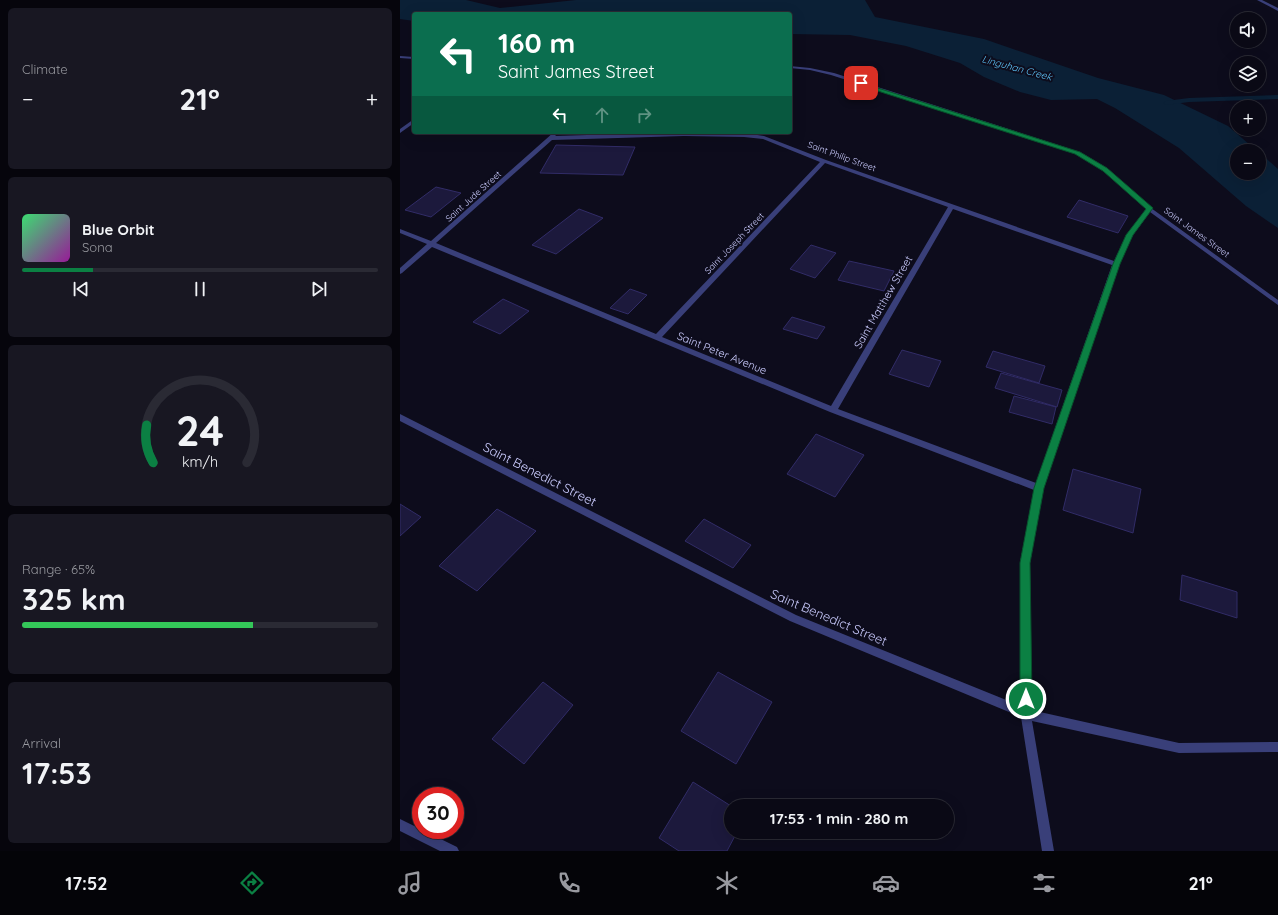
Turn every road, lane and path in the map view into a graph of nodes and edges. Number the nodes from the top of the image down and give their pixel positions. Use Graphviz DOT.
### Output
graph roads {
  1 [pos="1259,0"];
  2 [pos="1278,10"];
  3 [pos="400,57"];
  4 [pos="412,58"];
  5 [pos="792,67"];
  6 [pos="412,122"];
  7 [pos="400,131"];
  8 [pos="555,134"];
  9 [pos="550,138"];
  10 [pos="824,161"];
  11 [pos="952,206"];
  12 [pos="1149,208"];
  13 [pos="400,231"];
  14 [pos="432,245"];
  15 [pos="1116,264"];
  16 [pos="400,272"];
  17 [pos="1278,303"];
  18 [pos="657,338"];
  19 [pos="833,410"];
  20 [pos="400,417"];
  21 [pos="1039,488"];
  22 [pos="1026,714"];
  23 [pos="1278,747"];
  24 [pos="400,825"];
  25 [pos="453,851"];
  26 [pos="1048,851"];
  1 -- 2 [label="street"];
  3 -- 4 [label="street"];
  5 -- 12 [label="street, Saint James Street"];
  6 -- 7 [label="street"];
  8 -- 9 [label="street, Saint Jude Street"];
  9 -- 10 [label="street, Saint Philip Street"];
  9 -- 14 [label="street, Saint Jude Street"];
  10 -- 11 [label="street, Saint Philip Street"];
  10 -- 18 [label="street, Saint Joseph Street"];
  11 -- 15 [label="street, Saint Philip Street"];
  11 -- 19 [label="street, Saint Matthew Street"];
  12 -- 15 [label="street"];
  12 -- 17 [label="street, Saint James Street"];
  13 -- 14 [label="street, Saint Peter Avenue"];
  14 -- 16 [label="street, Saint Jude Street"];
  14 -- 18 [label="street, Saint Peter Avenue"];
  15 -- 21 [label="street"];
  18 -- 19 [label="street, Saint Peter Avenue"];
  19 -- 21 [label="street, Saint Peter Avenue"];
  20 -- 22 [label="street, Saint Benedict Street"];
  21 -- 22 [label="street"];
  22 -- 23 [label="street, Saint Benedict Street"];
  22 -- 26 [label="street"];
  24 -- 25 [label="street"];
}
